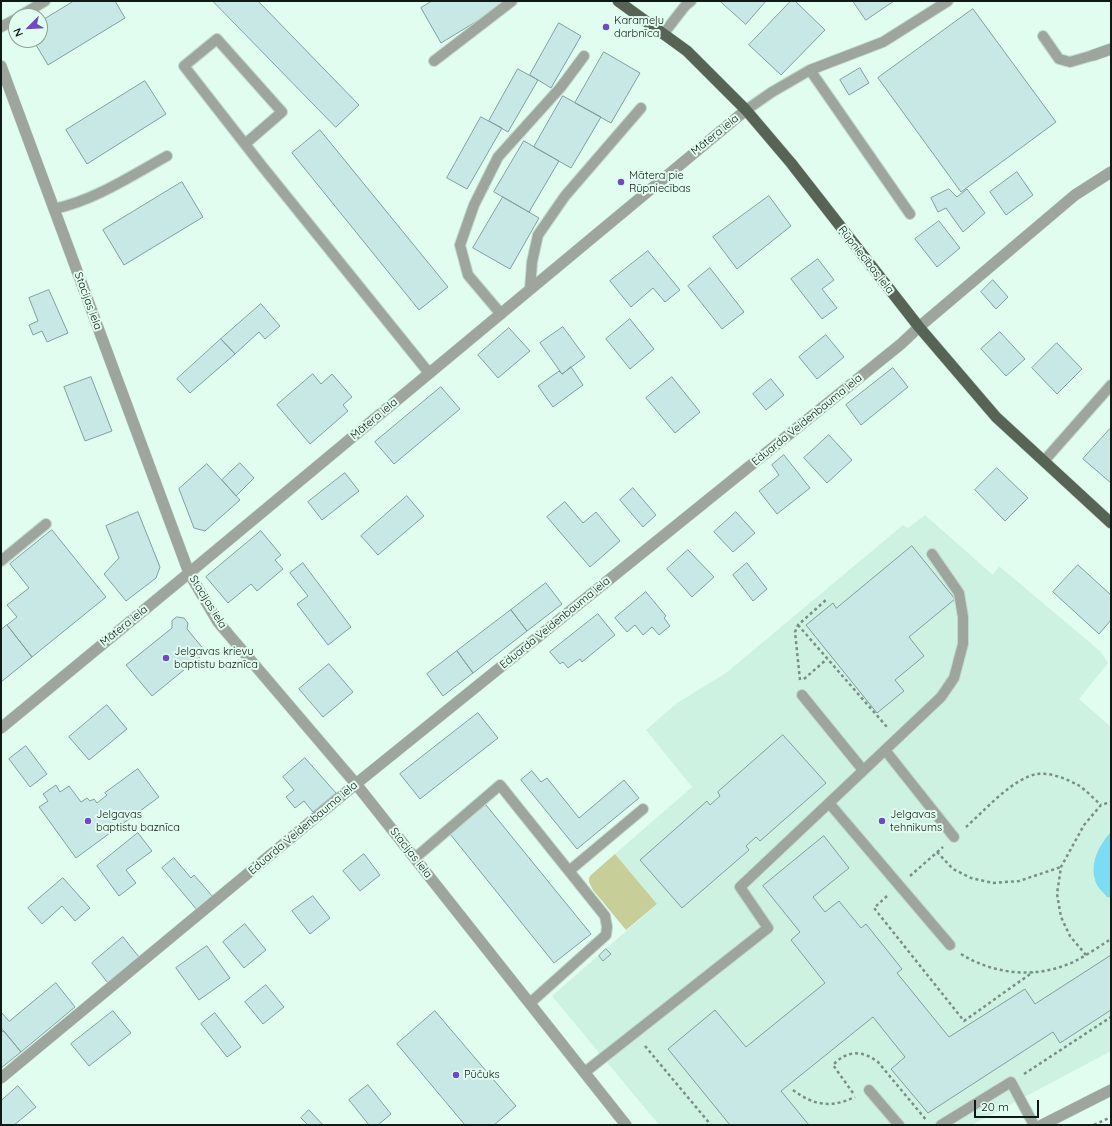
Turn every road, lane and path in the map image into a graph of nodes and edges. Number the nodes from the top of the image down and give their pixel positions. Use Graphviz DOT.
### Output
graph roads {
  1 [pos="45,1"];
  2 [pos="512,1"];
  3 [pos="618,1"];
  4 [pos="691,1"];
  5 [pos="948,1"];
  6 [pos="33,8"];
  7 [pos="664,33"];
  8 [pos="1043,36"];
  9 [pos="1111,49"];
  10 [pos="1094,55"];
  11 [pos="584,56"];
  12 [pos="434,61"];
  13 [pos="1,66"];
  14 [pos="810,70"];
  15 [pos="641,108"];
  16 [pos="746,110"];
  17 [pos="245,144"];
  18 [pos="167,156"];
  19 [pos="1111,172"];
  20 [pos="54,209"];
  21 [pos="910,214"];
  22 [pos="530,289"];
  23 [pos="501,314"];
  24 [pos="918,327"];
  25 [pos="429,373"];
  26 [pos="1111,385"];
  27 [pos="1044,461"];
  28 [pos="1111,523"];
  29 [pos="46,524"];
  30 [pos="932,554"];
  31 [pos="1,561"];
  32 [pos="189,573"];
  33 [pos="827,599"];
  34 [pos="798,624"];
  35 [pos="827,659"];
  36 [pos="802,694"];
  37 [pos="1,728"];
  38 [pos="897,739"];
  39 [pos="885,750"];
  40 [pos="863,770"];
  41 [pos="356,784"];
  42 [pos="1012,785"];
  43 [pos="1111,802"];
  44 [pos="829,803"];
  45 [pos="1101,805"];
  46 [pos="643,809"];
  47 [pos="954,837"];
  48 [pos="937,852"];
  49 [pos="415,858"];
  50 [pos="1061,867"];
  51 [pos="569,871"];
  52 [pos="1111,939"];
  53 [pos="950,945"];
  54 [pos="1086,955"];
  55 [pos="530,1003"];
  56 [pos="1111,1017"];
  57 [pos="634,1033"];
  58 [pos="584,1072"];
  59 [pos="1,1078"];
  60 [pos="1011,1082"];
  61 [pos="793,1090"];
  62 [pos="869,1090"];
  63 [pos="1111,1090"];
  64 [pos="855,1097"];
  65 [pos="1111,1116"];
  66 [pos="626,1125"];
  67 [pos="711,1125"];
  68 [pos="899,1125"];
  69 [pos="941,1125"];
  70 [pos="1034,1125"];
  71 [pos="1042,1125"];
  72 [pos="1094,1125"];
  1 -- 6 [label="lane"];
  2 -- 12 [label="lane"];
  3 -- 7 [label="main road, Rūpniecības iela"];
  4 -- 7 [label="lane"];
  5 -- 14 [label="lane"];
  7 -- 16 [label="main road, Rūpniecības iela"];
  8 -- 10 [label="lane"];
  9 -- 10 [label="street"];
  11 -- 23 [label="lane"];
  13 -- 20 [label="street, Stacijas iela"];
  14 -- 16 [label="lane"];
  14 -- 21 [label="lane"];
  15 -- 22 [label="lane"];
  16 -- 22 [label="street, Mātera iela"];
  16 -- 24 [label="main road, Rūpniecības iela"];
  17 -- 17 [label="lane"];
  17 -- 25 [label="lane"];
  18 -- 20 [label="lane"];
  19 -- 24 [label="street, Eduarda Veidenbauma iela"];
  20 -- 32 [label="street, Stacijas iela"];
  22 -- 23 [label="street, Mātera iela"];
  23 -- 25 [label="street, Mātera iela"];
  24 -- 27 [label="main road, Rūpniecības iela"];
  24 -- 41 [label="street, Eduarda Veidenbauma iela"];
  25 -- 32 [label="street, Mātera iela"];
  26 -- 27 [label="lane"];
  27 -- 28 [label="main road, Rūpniecības iela"];
  29 -- 31 [label="lane"];
  30 -- 38 [label="lane"];
  32 -- 37 [label="street, Mātera iela"];
  32 -- 41 [label="street, Stacijas iela"];
  33 -- 34 [label="path"];
  34 -- 35 [label="path"];
  34 -- 35 [label="path"];
  35 -- 38 [label="path"];
  36 -- 40 [label="lane"];
  38 -- 39 [label="lane"];
  39 -- 40 [label="lane"];
  39 -- 47 [label="lane"];
  40 -- 44 [label="lane"];
  41 -- 49 [label="street, Stacijas iela"];
  41 -- 59 [label="street, Eduarda Veidenbauma iela"];
  42 -- 45 [label="path"];
  43 -- 45 [label="path"];
  44 -- 53 [label="lane"];
  44 -- 57 [label="lane"];
  45 -- 50 [label="path"];
  46 -- 51 [label="lane"];
  48 -- 50 [label="path"];
  49 -- 51 [label="lane"];
  49 -- 55 [label="street, Stacijas iela"];
  50 -- 54 [label="path"];
  51 -- 55 [label="lane"];
  52 -- 54 [label="path"];
  53 -- 54 [label="path"];
  55 -- 58 [label="street, Stacijas iela"];
  56 -- 60 [label="path"];
  57 -- 58 [label="lane"];
  57 -- 67 [label="path"];
  58 -- 66 [label="street, Stacijas iela"];
  60 -- 69 [label="lane"];
  60 -- 70 [label="lane"];
  61 -- 64 [label="path"];
  62 -- 68 [label="lane"];
  63 -- 71 [label="street"];
  65 -- 72 [label="path"];
}
